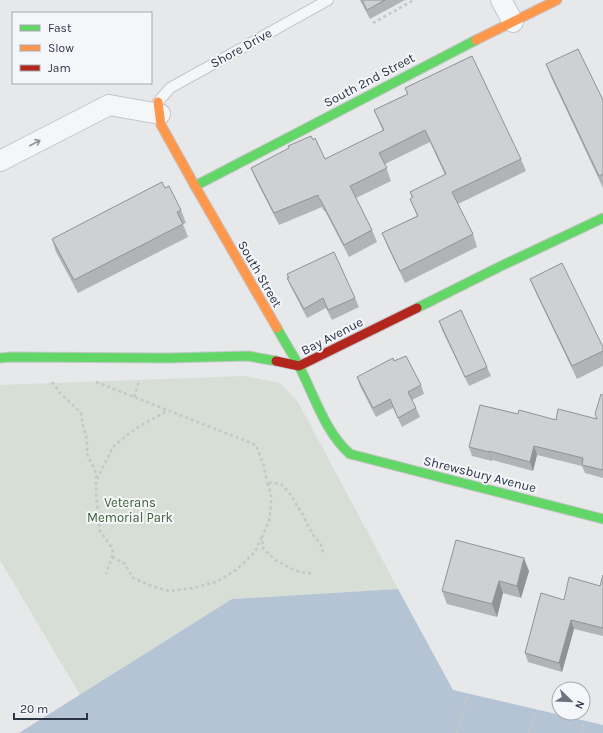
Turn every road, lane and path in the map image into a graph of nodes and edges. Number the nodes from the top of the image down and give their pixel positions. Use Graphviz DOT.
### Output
graph roads {
  1 [pos="328,0"];
  2 [pos="414,0"];
  3 [pos="501,0"];
  4 [pos="557,0"];
  5 [pos="512,22"];
  6 [pos="373,23"];
  7 [pos="159,108"];
  8 [pos="0,161"];
  9 [pos="195,186"];
  10 [pos="603,218"];
  11 [pos="0,358"];
  12 [pos="299,366"];
  13 [pos="94,381"];
  14 [pos="52,382"];
  15 [pos="139,382"];
  16 [pos="134,397"];
  17 [pos="167,410"];
  18 [pos="350,454"];
  19 [pos="96,479"];
  20 [pos="267,482"];
  21 [pos="603,519"];
  22 [pos="262,537"];
  23 [pos="323,553"];
  24 [pos="112,557"];
  25 [pos="311,573"];
  26 [pos="106,574"];
  27 [pos="468,694"];
  28 [pos="536,710"];
  29 [pos="584,721"];
  30 [pos="457,733"];
  31 [pos="529,733"];
  32 [pos="582,733"];
  1 -- 7 [label="lane, Shore Drive"];
  2 -- 6 [label="path"];
  3 -- 5 [label="street"];
  4 -- 5 [label="street, South 2nd Street"];
  5 -- 9 [label="street, South 2nd Street"];
  8 -- 7 [label="street, one-way"];
  7 -- 9 [label="street, South Street"];
  9 -- 12 [label="street, South Street"];
  10 -- 12 [label="street, Bay Avenue"];
  11 -- 12 [label="street, Bay Avenue"];
  12 -- 18 [label="street, South Street"];
  13 -- 16 [label="path"];
  14 -- 19 [label="path"];
  15 -- 16 [label="path"];
  16 -- 17 [label="path"];
  17 -- 19 [label="path"];
  17 -- 20 [label="path"];
  18 -- 21 [label="street, Shrewsbury Avenue"];
  19 -- 24 [label="path"];
  20 -- 22 [label="path"];
  20 -- 23 [label="path"];
  22 -- 24 [label="path"];
  22 -- 25 [label="path"];
  24 -- 26 [label="path"];
  27 -- 30 [label="path"];
  28 -- 31 [label="path"];
  29 -- 32 [label="path"];
}
